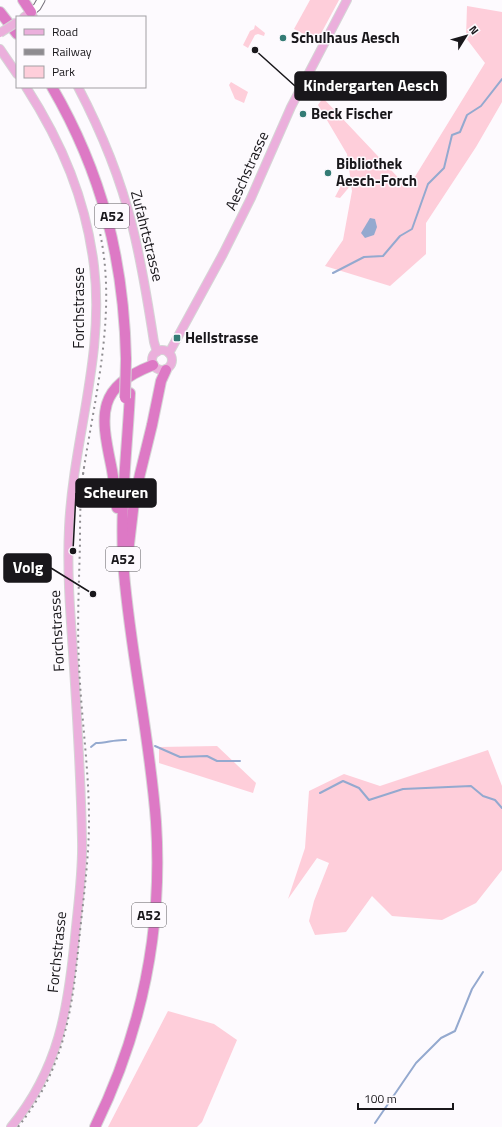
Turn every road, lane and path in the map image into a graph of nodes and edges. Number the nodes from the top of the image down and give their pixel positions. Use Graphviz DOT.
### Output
graph roads {
  1 [pos="23,0"];
  2 [pos="41,0"];
  3 [pos="347,0"];
  4 [pos="0,4"];
  5 [pos="0,12"];
  6 [pos="28,16"];
  7 [pos="16,23"];
  8 [pos="16,25"];
  9 [pos="0,33"];
  10 [pos="16,33"];
  11 [pos="0,49"];
  12 [pos="16,73"];
  13 [pos="27,88"];
  14 [pos="53,88"];
  15 [pos="58,88"];
  16 [pos="78,88"];
  17 [pos="157,352"];
  18 [pos="169,352"];
  19 [pos="128,357"];
  20 [pos="153,365"];
  21 [pos="166,370"];
  22 [pos="127,395"];
  23 [pos="118,508"];
  24 [pos="125,584"];
  25 [pos="11,1127"];
  26 [pos="89,1127"];
  27 [pos="95,1127"];
  1 -- 6 [label="highway"];
  2 -- 6 [label="street"];
  3 -- 18 [label="main road, Aeschstrasse"];
  4 -- 8 [label="highway"];
  5 -- 10 [label="highway"];
  7 -- 9 [label="main road, bridge"];
  11 -- 12 [label="main road"];
  13 -- 25 [label="main road, Forchstrasse"];
  14 -- 19 [label="highway, A52"];
  15 -- 19 [label="highway, A52"];
  16 -- 17 [label="main road, Zufahrtstrasse"];
  17 -- 18 [label="main road"];
  17 -- 20 [label="main road"];
  18 -- 21 [label="main road"];
  19 -- 22 [label="highway, A52, bridge"];
  20 -- 21 [label="main road"];
  20 -- 23 [label="highway"];
  21 -- 24 [label="highway"];
  22 -- 23 [label="highway, A52"];
  22 -- 24 [label="highway, A52"];
  23 -- 26 [label="highway, A52"];
  24 -- 27 [label="highway, A52"];
}
